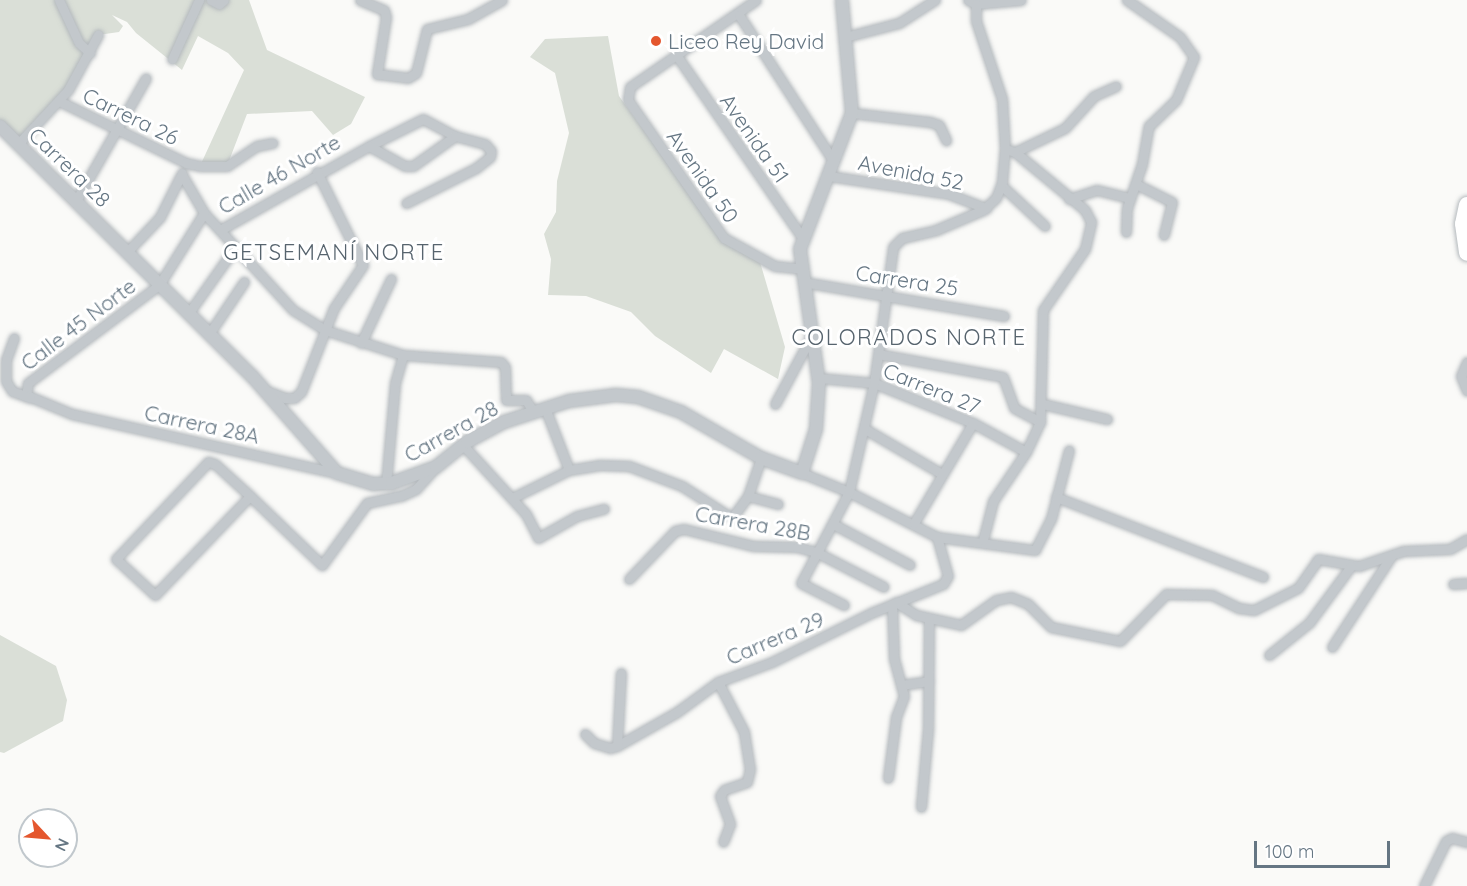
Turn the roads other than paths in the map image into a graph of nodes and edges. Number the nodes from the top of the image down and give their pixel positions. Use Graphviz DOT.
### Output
graph roads {
  1 [pos="59,0"];
  2 [pos="199,0"];
  3 [pos="211,0"];
  4 [pos="360,0"];
  5 [pos="502,0"];
  6 [pos="756,0"];
  7 [pos="842,0"];
  8 [pos="935,0"];
  9 [pos="1021,0"];
  10 [pos="1127,0"];
  11 [pos="224,1"];
  12 [pos="972,2"];
  13 [pos="739,15"];
  14 [pos="98,35"];
  15 [pos="845,37"];
  16 [pos="90,52"];
  17 [pos="677,56"];
  18 [pos="172,59"];
  19 [pos="146,78"];
  20 [pos="1116,86"];
  21 [pos="59,101"];
  22 [pos="852,113"];
  23 [pos="0,126"];
  24 [pos="118,130"];
  25 [pos="455,136"];
  26 [pos="946,140"];
  27 [pos="273,143"];
  28 [pos="18,144"];
  29 [pos="369,146"];
  30 [pos="1010,150"];
  31 [pos="834,162"];
  32 [pos="186,163"];
  33 [pos="317,172"];
  34 [pos="182,175"];
  35 [pos="829,176"];
  36 [pos="1136,184"];
  37 [pos="1001,185"];
  38 [pos="1130,198"];
  39 [pos="77,199"];
  40 [pos="1070,199"];
  41 [pos="406,202"];
  42 [pos="988,205"];
  43 [pos="1467,205"];
  44 [pos="204,213"];
  45 [pos="1045,226"];
  46 [pos="220,230"];
  47 [pos="1126,232"];
  48 [pos="1164,235"];
  49 [pos="804,240"];
  50 [pos="234,249"];
  51 [pos="128,251"];
  52 [pos="1467,253"];
  53 [pos="802,269"];
  54 [pos="391,279"];
  55 [pos="244,282"];
  56 [pos="803,282"];
  57 [pos="159,285"];
  58 [pos="885,294"];
  59 [pos="188,314"];
  60 [pos="1004,316"];
  61 [pos="325,330"];
  62 [pos="813,333"];
  63 [pos="209,334"];
  64 [pos="14,338"];
  65 [pos="362,343"];
  66 [pos="878,354"];
  67 [pos="402,357"];
  68 [pos="1467,362"];
  69 [pos="819,378"];
  70 [pos="874,383"];
  71 [pos="267,391"];
  72 [pos="1467,391"];
  73 [pos="30,398"];
  74 [pos="776,404"];
  75 [pos="1043,404"];
  76 [pos="59,409"];
  77 [pos="539,409"];
  78 [pos="1107,419"];
  79 [pos="1040,422"];
  80 [pos="973,423"];
  81 [pos="865,429"];
  82 [pos="463,445"];
  83 [pos="1069,450"];
  84 [pos="1026,452"];
  85 [pos="761,458"];
  86 [pos="435,467"];
  87 [pos="568,470"];
  88 [pos="337,473"];
  89 [pos="802,473"];
  90 [pos="942,474"];
  91 [pos="373,484"];
  92 [pos="386,484"];
  93 [pos="849,492"];
  94 [pos="250,496"];
  95 [pos="748,496"];
  96 [pos="1056,497"];
  97 [pos="512,498"];
  98 [pos="367,503"];
  99 [pos="778,504"];
  100 [pos="604,509"];
  101 [pos="914,523"];
  102 [pos="832,524"];
  103 [pos="937,537"];
  104 [pos="1467,538"];
  105 [pos="983,540"];
  106 [pos="816,552"];
  107 [pos="1392,555"];
  108 [pos="910,565"];
  109 [pos="1351,566"];
  110 [pos="1263,577"];
  111 [pos="628,579"];
  112 [pos="1467,583"];
  113 [pos="1453,584"];
  114 [pos="884,587"];
  115 [pos="894,603"];
  116 [pos="844,606"];
  117 [pos="929,619"];
  118 [pos="1332,647"];
  119 [pos="1269,655"];
  120 [pos="621,673"];
  121 [pos="929,681"];
  122 [pos="718,682"];
  123 [pos="901,685"];
  124 [pos="585,734"];
  125 [pos="617,746"];
  126 [pos="888,778"];
  127 [pos="921,807"];
  128 [pos="723,842"];
  129 [pos="1467,842"];
  130 [pos="1424,886"];
  1 -- 16 [label="street"];
  2 -- 18 [label="street"];
  3 -- 11 [label="street"];
  4 -- 5 [label="street"];
  6 -- 13 [label="street"];
  7 -- 15 [label="street"];
  8 -- 15 [label="street"];
  9 -- 12 [label="street"];
  10 -- 36 [label="street"];
  12 -- 30 [label="street"];
  13 -- 17 [label="street"];
  13 -- 31 [label="street, Avenida 52"];
  14 -- 16 [label="street"];
  15 -- 22 [label="street"];
  16 -- 21 [label="street"];
  17 -- 49 [label="street, Avenida 51"];
  17 -- 53 [label="street, Avenida 50"];
  19 -- 24 [label="street"];
  20 -- 30 [label="street"];
  21 -- 24 [label="street, Carrera 26"];
  21 -- 28 [label="street"];
  22 -- 26 [label="street"];
  22 -- 31 [label="street"];
  23 -- 28 [label="street, Carrera 28"];
  24 -- 32 [label="street, Carrera 26"];
  24 -- 39 [label="street"];
  25 -- 29 [label="street, Calle 46 Norte"];
  25 -- 29 [label="street"];
  25 -- 41 [label="street"];
  27 -- 32 [label="street"];
  28 -- 39 [label="street, Carrera 28"];
  29 -- 33 [label="street, Calle 46 Norte"];
  30 -- 37 [label="street"];
  30 -- 40 [label="street"];
  31 -- 35 [label="street"];
  32 -- 34 [label="street"];
  33 -- 46 [label="street, Calle 46 Norte"];
  33 -- 61 [label="street"];
  34 -- 44 [label="street, Carrera 26"];
  34 -- 51 [label="street"];
  35 -- 42 [label="street, Avenida 52"];
  35 -- 49 [label="street"];
  36 -- 38 [label="street"];
  36 -- 48 [label="street"];
  37 -- 42 [label="street"];
  37 -- 45 [label="street"];
  38 -- 40 [label="street"];
  38 -- 47 [label="street"];
  39 -- 51 [label="street, Carrera 28"];
  40 -- 75 [label="street"];
  42 -- 58 [label="street"];
  43 -- 52 [label="highway"];
  44 -- 46 [label="street, Carrera 26"];
  44 -- 57 [label="street"];
  46 -- 50 [label="street, Carrera 26"];
  49 -- 53 [label="street"];
  50 -- 59 [label="street"];
  50 -- 61 [label="street, Carrera 26"];
  51 -- 57 [label="street, Carrera 28"];
  53 -- 56 [label="street"];
  54 -- 65 [label="street"];
  55 -- 63 [label="street"];
  56 -- 58 [label="street, Carrera 25"];
  56 -- 62 [label="street"];
  57 -- 59 [label="street, Carrera 28"];
  57 -- 73 [label="street, Calle 45 Norte"];
  58 -- 60 [label="street, Carrera 25"];
  58 -- 66 [label="street"];
  59 -- 63 [label="street, Carrera 28"];
  61 -- 65 [label="street, Carrera 26"];
  61 -- 71 [label="street"];
  62 -- 69 [label="street"];
  62 -- 74 [label="street"];
  63 -- 71 [label="street, Carrera 28"];
  64 -- 73 [label="street"];
  65 -- 67 [label="street, Carrera 26"];
  66 -- 70 [label="street"];
  66 -- 79 [label="street"];
  67 -- 77 [label="street, Carrera 26"];
  67 -- 92 [label="street"];
  68 -- 72 [label="street"];
  69 -- 70 [label="street, Carrera 27"];
  69 -- 89 [label="street"];
  70 -- 80 [label="street, Carrera 27"];
  70 -- 81 [label="street"];
  71 -- 88 [label="street, Carrera 28"];
  73 -- 76 [label="street, Calle 45 Norte"];
  75 -- 78 [label="street"];
  75 -- 79 [label="street"];
  76 -- 88 [label="street, Carrera 28A"];
  77 -- 82 [label="street, Carrera 28"];
  77 -- 85 [label="street, Carrera 28"];
  77 -- 87 [label="street"];
  79 -- 84 [label="street"];
  80 -- 84 [label="street, Carrera 27"];
  80 -- 90 [label="street"];
  81 -- 90 [label="street"];
  81 -- 93 [label="street"];
  82 -- 86 [label="street, Carrera 28"];
  82 -- 97 [label="street"];
  83 -- 96 [label="street"];
  84 -- 105 [label="street"];
  85 -- 89 [label="street, Carrera 28"];
  85 -- 95 [label="street"];
  86 -- 92 [label="street, Carrera 28"];
  86 -- 98 [label="street"];
  87 -- 95 [label="street"];
  87 -- 97 [label="street"];
  88 -- 91 [label="street, Carrera 28"];
  89 -- 93 [label="street, Carrera 28"];
  90 -- 101 [label="street"];
  91 -- 92 [label="street, Carrera 28"];
  91 -- 98 [label="street"];
  93 -- 101 [label="street, Carrera 28"];
  93 -- 102 [label="street"];
  94 -- 94 [label="street"];
  94 -- 98 [label="street"];
  95 -- 99 [label="street"];
  96 -- 105 [label="street, Carrera 28"];
  96 -- 110 [label="street"];
  97 -- 100 [label="street"];
  101 -- 103 [label="street, Carrera 28"];
  102 -- 106 [label="street"];
  102 -- 108 [label="street"];
  103 -- 105 [label="street, Carrera 28"];
  103 -- 115 [label="street, Carrera 29"];
  104 -- 107 [label="street"];
  106 -- 111 [label="street, Carrera 28B"];
  106 -- 114 [label="street, Carrera 28B"];
  106 -- 116 [label="street"];
  107 -- 109 [label="street"];
  107 -- 118 [label="street"];
  109 -- 117 [label="street"];
  109 -- 119 [label="street"];
  112 -- 113 [label="street"];
  115 -- 117 [label="street"];
  115 -- 122 [label="street, Carrera 29"];
  115 -- 123 [label="street"];
  117 -- 121 [label="street"];
  120 -- 125 [label="street"];
  121 -- 123 [label="street"];
  121 -- 127 [label="street"];
  122 -- 125 [label="street, Carrera 29"];
  122 -- 128 [label="street"];
  123 -- 126 [label="street"];
  124 -- 125 [label="street"];
  129 -- 130 [label="street"];
}
